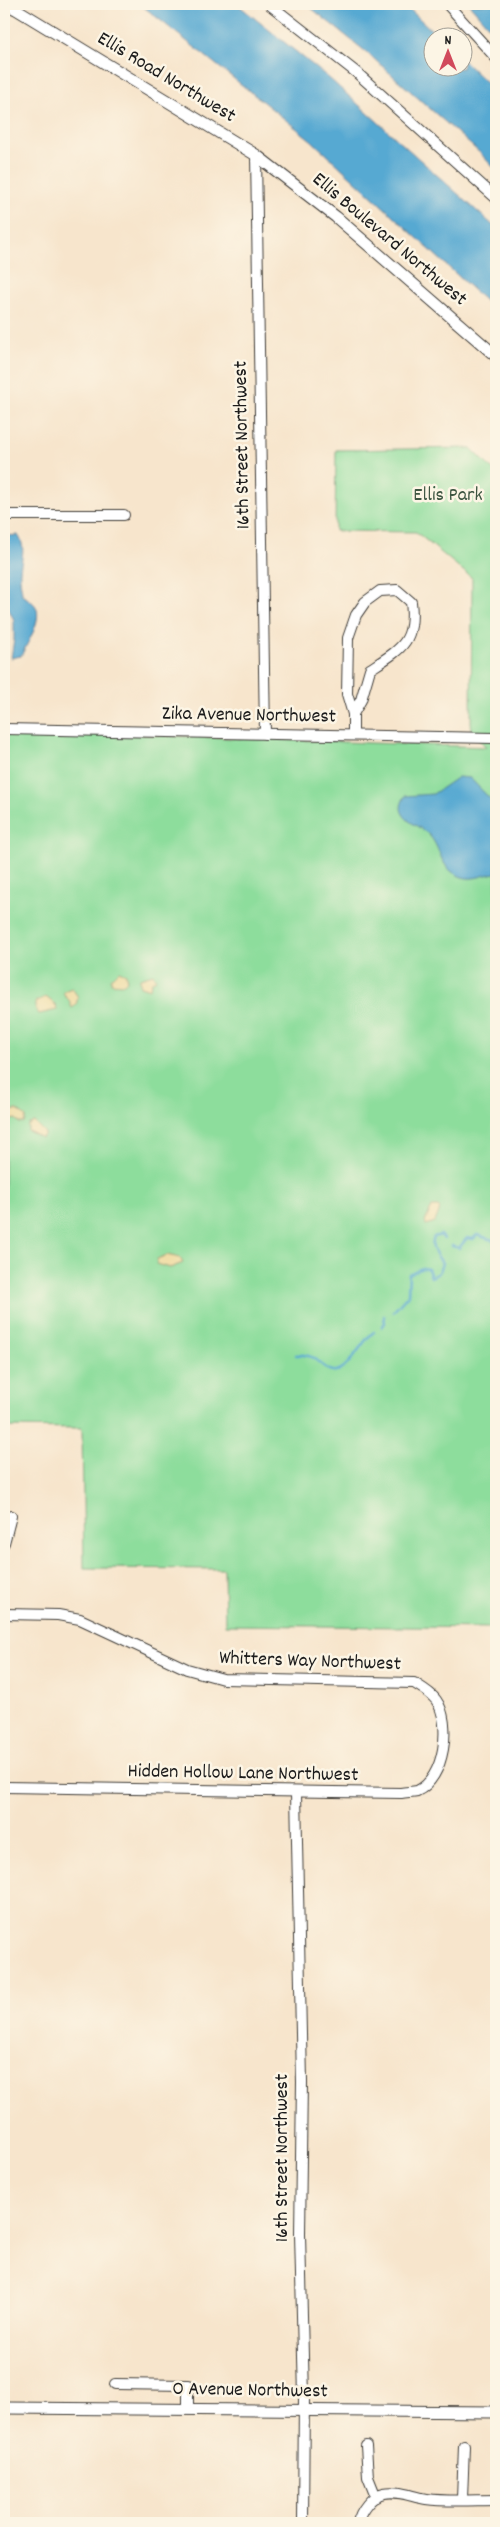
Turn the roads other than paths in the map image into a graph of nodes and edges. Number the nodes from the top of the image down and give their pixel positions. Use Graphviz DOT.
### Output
graph roads {
  1 [pos="4,4"];
  2 [pos="269,4"];
  3 [pos="447,4"];
  4 [pos="17,6"];
  5 [pos="496,58"];
  6 [pos="256,155"];
  7 [pos="496,198"];
  8 [pos="496,356"];
  9 [pos="4,515"];
  10 [pos="124,515"];
  11 [pos="353,714"];
  12 [pos="4,729"];
  13 [pos="265,734"];
  14 [pos="353,735"];
  15 [pos="494,738"];
  16 [pos="11,1516"];
  17 [pos="4,1543"];
  18 [pos="4,1614"];
  19 [pos="444,1735"];
  20 [pos="4,1787"];
  21 [pos="296,1792"];
  22 [pos="115,2384"];
  23 [pos="4,2408"];
  24 [pos="188,2408"];
  25 [pos="304,2412"];
  26 [pos="496,2412"];
  27 [pos="366,2446"];
  28 [pos="464,2446"];
  29 [pos="376,2497"];
  30 [pos="462,2499"];
  31 [pos="496,2500"];
  32 [pos="302,2523"];
  33 [pos="358,2523"];
  1 -- 4 [label="street, Ellis Road Northwest"];
  2 -- 7 [label="street"];
  3 -- 5 [label="street"];
  4 -- 6 [label="street, Ellis Road Northwest"];
  6 -- 8 [label="street, Ellis Boulevard Northwest"];
  6 -- 13 [label="street, 16th Street Northwest"];
  9 -- 10 [label="street"];
  11 -- 11 [label="street"];
  11 -- 14 [label="street"];
  12 -- 13 [label="street, Zika Avenue Northwest"];
  13 -- 14 [label="street, Zika Avenue Northwest"];
  14 -- 15 [label="street, Zika Avenue Northwest"];
  16 -- 17 [label="street"];
  18 -- 19 [label="street, Whitters Way Northwest"];
  19 -- 21 [label="street, Hidden Hollow Lane Northwest"];
  20 -- 21 [label="street, Hidden Hollow Lane Northwest"];
  21 -- 25 [label="street, 16th Street Northwest"];
  22 -- 24 [label="street"];
  23 -- 24 [label="street, O Avenue Northwest"];
  24 -- 25 [label="street, O Avenue Northwest"];
  25 -- 26 [label="street, O Avenue Northwest"];
  25 -- 32 [label="street, 16th Street Northwest"];
  27 -- 29 [label="street"];
  28 -- 30 [label="street"];
  29 -- 30 [label="street"];
  29 -- 33 [label="street"];
  30 -- 31 [label="street"];
}
